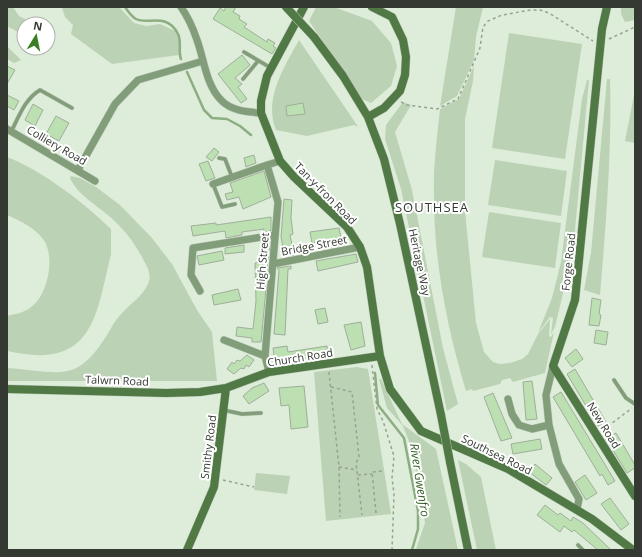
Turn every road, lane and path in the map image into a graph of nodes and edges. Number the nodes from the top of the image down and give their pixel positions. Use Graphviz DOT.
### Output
graph roads {
  1 [pos="181,7"];
  2 [pos="286,7"];
  3 [pos="304,7"];
  4 [pos="372,7"];
  5 [pos="607,7"];
  6 [pos="635,27"];
  7 [pos="601,44"];
  8 [pos="244,52"];
  9 [pos="203,61"];
  10 [pos="258,61"];
  11 [pos="271,68"];
  12 [pos="243,79"];
  13 [pos="394,98"];
  14 [pos="72,108"];
  15 [pos="261,113"];
  16 [pos="368,117"];
  17 [pos="9,130"];
  18 [pos="219,158"];
  19 [pos="280,161"];
  20 [pos="267,166"];
  21 [pos="78,170"];
  22 [pos="232,177"];
  23 [pos="95,181"];
  24 [pos="213,184"];
  25 [pos="235,204"];
  26 [pos="275,235"];
  27 [pos="360,247"];
  28 [pos="272,264"];
  29 [pos="200,291"];
  30 [pos="224,340"];
  31 [pos="265,356"];
  32 [pos="376,357"];
  33 [pos="553,366"];
  34 [pos="329,371"];
  35 [pos="269,372"];
  36 [pos="614,380"];
  37 [pos="331,387"];
  38 [pos="226,388"];
  39 [pos="7,389"];
  40 [pos="508,399"];
  41 [pos="635,405"];
  42 [pos="224,410"];
  43 [pos="261,413"];
  44 [pos="549,425"];
  45 [pos="597,435"];
  46 [pos="339,468"];
  47 [pos="357,470"];
  48 [pos="383,471"];
  49 [pos="372,474"];
  50 [pos="358,475"];
  51 [pos="215,478"];
  52 [pos="254,487"];
  53 [pos="635,496"];
  54 [pos="576,509"];
  55 [pos="376,513"];
  56 [pos="362,515"];
  57 [pos="340,517"];
  58 [pos="578,545"];
  59 [pos="187,550"];
  60 [pos="392,550"];
  61 [pos="468,550"];
  62 [pos="583,550"];
  63 [pos="633,550"];
  1 -- 9 [label="street"];
  2 -- 16 [label="street, Heritage Way, bridge"];
  3 -- 11 [label="street, Tan-y-fron Road"];
  4 -- 13 [label="street"];
  5 -- 7 [label="street, Forge Road"];
  6 -- 7 [label="path"];
  7 -- 13 [label="path"];
  7 -- 33 [label="street, Forge Road"];
  8 -- 10 [label="lane"];
  9 -- 15 [label="street"];
  9 -- 21 [label="street"];
  10 -- 11 [label="lane"];
  10 -- 12 [label="lane"];
  11 -- 15 [label="street, Tan-y-fron Road"];
  13 -- 16 [label="street"];
  14 -- 17 [label="lane"];
  15 -- 19 [label="street, Tan-y-fron Road"];
  16 -- 61 [label="street, Heritage Way, bridge"];
  17 -- 21 [label="street, Colliery Road"];
  18 -- 22 [label="lane"];
  19 -- 20 [label="street"];
  19 -- 27 [label="street, Tan-y-fron Road"];
  20 -- 22 [label="street"];
  20 -- 26 [label="street, High Street"];
  21 -- 23 [label="street, Colliery Road"];
  22 -- 24 [label="street"];
  24 -- 25 [label="lane"];
  26 -- 28 [label="street, High Street"];
  26 -- 29 [label="street"];
  27 -- 28 [label="street, Bridge Street"];
  27 -- 32 [label="street, Tan-y-fron Road"];
  28 -- 31 [label="street, High Street"];
  30 -- 31 [label="street"];
  31 -- 35 [label="street, High Street"];
  32 -- 35 [label="street, Church Road"];
  32 -- 54 [label="street, Southsea Road"];
  32 -- 60 [label="path"];
  33 -- 44 [label="street, Forge Road"];
  33 -- 45 [label="street, New Road"];
  34 -- 37 [label="path"];
  35 -- 38 [label="street, Church Road"];
  36 -- 41 [label="lane"];
  37 -- 46 [label="path"];
  37 -- 47 [label="path"];
  38 -- 39 [label="street, Talwrn Road"];
  38 -- 42 [label="street, Smithy Road"];
  40 -- 44 [label="street"];
  41 -- 45 [label="path"];
  42 -- 43 [label="lane"];
  42 -- 51 [label="street, Smithy Road"];
  44 -- 54 [label="street, Forge Road"];
  45 -- 53 [label="street, New Road"];
  46 -- 47 [label="path"];
  46 -- 57 [label="path"];
  47 -- 56 [label="path"];
  48 -- 49 [label="path"];
  49 -- 50 [label="path"];
  49 -- 55 [label="path"];
  51 -- 52 [label="path"];
  51 -- 59 [label="street, Smithy Road"];
  54 -- 63 [label="street, Southsea Road"];
  58 -- 62 [label="lane"];
}
